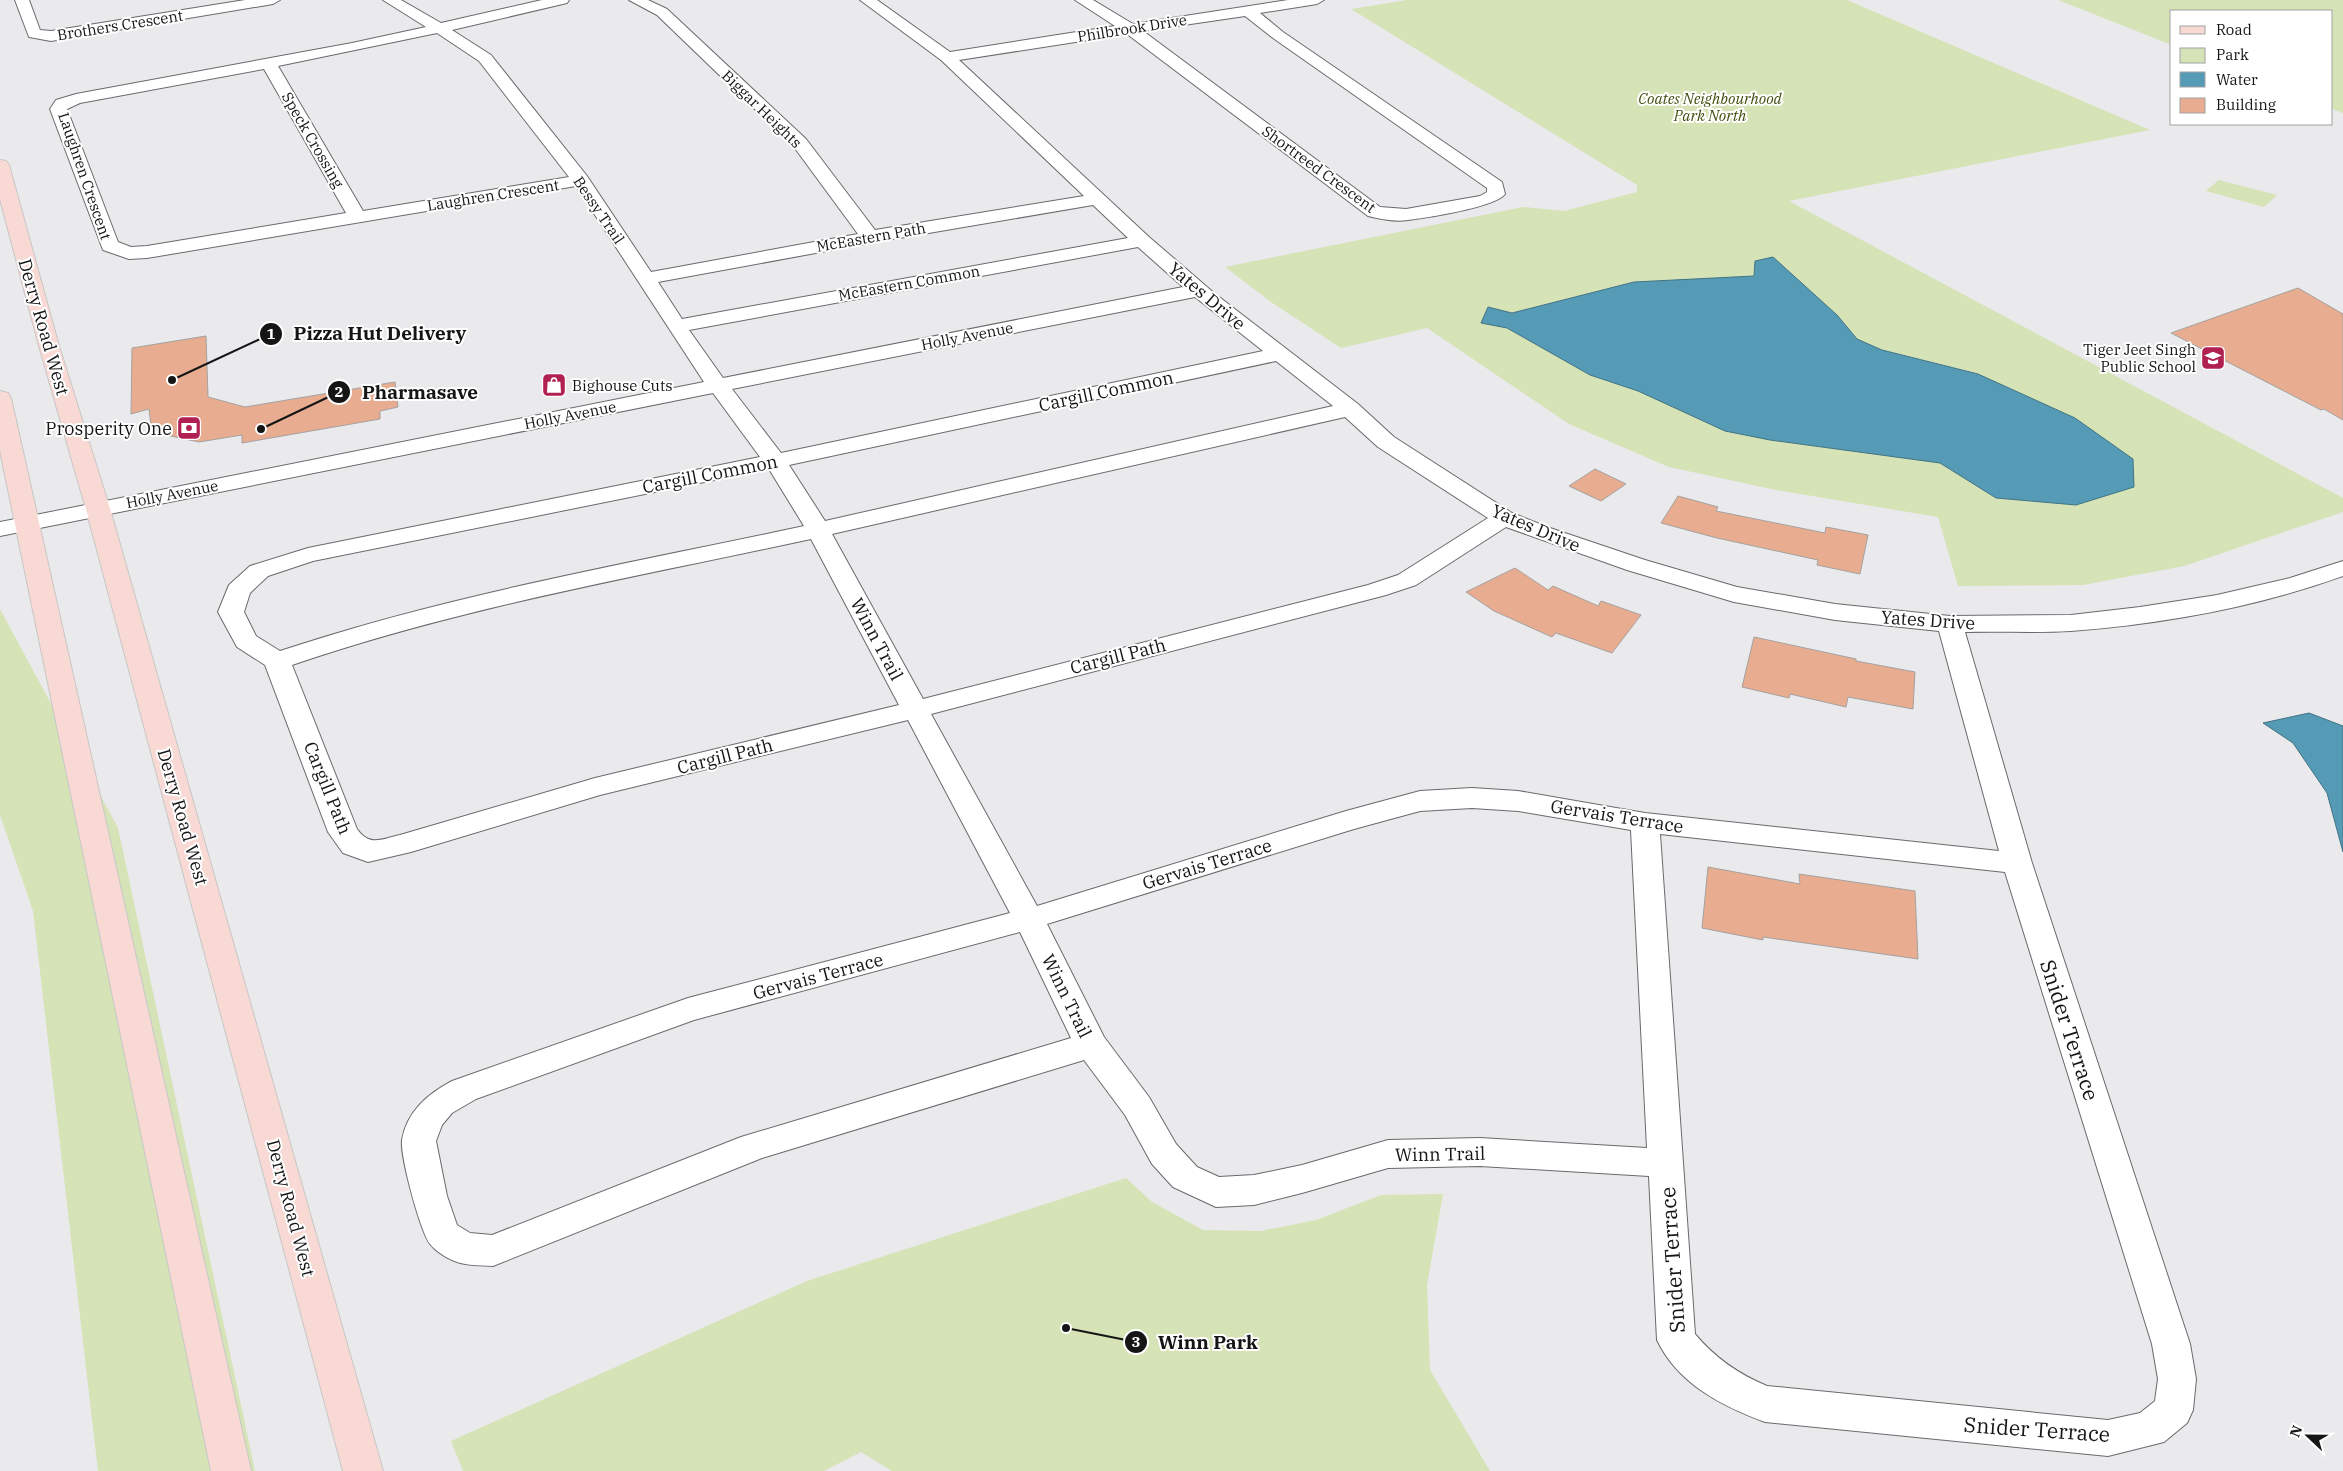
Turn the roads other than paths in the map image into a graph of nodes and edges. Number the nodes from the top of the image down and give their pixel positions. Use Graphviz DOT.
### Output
graph roads {
  1 [pos="22,0"];
  2 [pos="272,0"];
  3 [pos="390,0"];
  4 [pos="557,0"];
  5 [pos="636,0"];
  6 [pos="867,0"];
  7 [pos="1082,0"];
  8 [pos="1317,0"];
  9 [pos="1247,10"];
  10 [pos="1129,28"];
  11 [pos="441,29"];
  12 [pos="947,57"];
  13 [pos="268,63"];
  14 [pos="0,165"];
  15 [pos="581,180"];
  16 [pos="1098,199"];
  17 [pos="357,217"];
  18 [pos="870,237"];
  19 [pos="1142,241"];
  20 [pos="645,280"];
  21 [pos="1198,290"];
  22 [pos="676,326"];
  23 [pos="1280,354"];
  24 [pos="717,386"];
  25 [pos="0,398"];
  26 [pos="1350,409"];
  27 [pos="775,461"];
  28 [pos="98,509"];
  29 [pos="1504,518"];
  30 [pos="13,526"];
  31 [pos="818,530"];
  32 [pos="2343,568"];
  33 [pos="1950,624"];
  34 [pos="277,661"];
  35 [pos="914,710"];
  36 [pos="1645,823"];
  37 [pos="2017,863"];
  38 [pos="1029,919"];
  39 [pos="1091,1045"];
  40 [pos="1665,1164"];
  41 [pos="231,1471"];
  42 [pos="363,1471"];
  1 -- 2 [label="street, Brothers Crescent"];
  3 -- 11 [label="street, Bessy Trail"];
  4 -- 11 [label="street, Laughren Crescent"];
  5 -- 18 [label="street, Biggar Heights"];
  6 -- 12 [label="street, Yates Drive"];
  7 -- 10 [label="street"];
  8 -- 9 [label="street, Philbrook Drive"];
  9 -- 10 [label="street, Philbrook Drive"];
  9 -- 10 [label="street, Shortreed Crescent"];
  10 -- 12 [label="street, Philbrook Drive"];
  11 -- 13 [label="street, Laughren Crescent"];
  11 -- 15 [label="street, Bessy Trail"];
  12 -- 16 [label="street, Yates Drive"];
  13 -- 17 [label="street, Speck Crossing"];
  13 -- 17 [label="street, Laughren Crescent"];
  14 -- 28 [label="main road, Derry Road West"];
  15 -- 17 [label="street, Laughren Crescent"];
  15 -- 20 [label="street, Bessy Trail"];
  16 -- 18 [label="street, McEastern Path"];
  16 -- 19 [label="street, Yates Drive"];
  18 -- 20 [label="street, McEastern Path"];
  19 -- 21 [label="street, Yates Drive"];
  19 -- 22 [label="street, McEastern Common"];
  20 -- 22 [label="street, Bessy Trail"];
  21 -- 23 [label="street, Yates Drive"];
  21 -- 24 [label="street, Holly Avenue"];
  22 -- 24 [label="street, Bessy Trail"];
  23 -- 26 [label="street, Yates Drive"];
  23 -- 27 [label="street, Cargill Common"];
  24 -- 27 [label="street, Winn Trail"];
  24 -- 28 [label="street, Holly Avenue"];
  25 -- 30 [label="main road"];
  26 -- 29 [label="street, Yates Drive"];
  26 -- 31 [label="street"];
  27 -- 31 [label="street, Winn Trail"];
  27 -- 34 [label="street, Cargill Common"];
  28 -- 30 [label="street, Holly Avenue"];
  28 -- 42 [label="main road, Derry Road West"];
  29 -- 33 [label="street, Yates Drive"];
  29 -- 35 [label="street, Cargill Path"];
  30 -- 41 [label="main road"];
  31 -- 34 [label="street"];
  31 -- 35 [label="street, Winn Trail"];
  32 -- 33 [label="street, Yates Drive"];
  33 -- 37 [label="street, Snider Terrace"];
  34 -- 35 [label="street, Cargill Path"];
  35 -- 38 [label="street, Winn Trail"];
  36 -- 37 [label="street, Gervais Terrace"];
  36 -- 38 [label="street, Gervais Terrace"];
  36 -- 40 [label="street, Snider Terrace"];
  37 -- 40 [label="street, Snider Terrace"];
  38 -- 39 [label="street, Winn Trail"];
  38 -- 39 [label="street, Gervais Terrace"];
  39 -- 40 [label="street, Winn Trail"];
}
